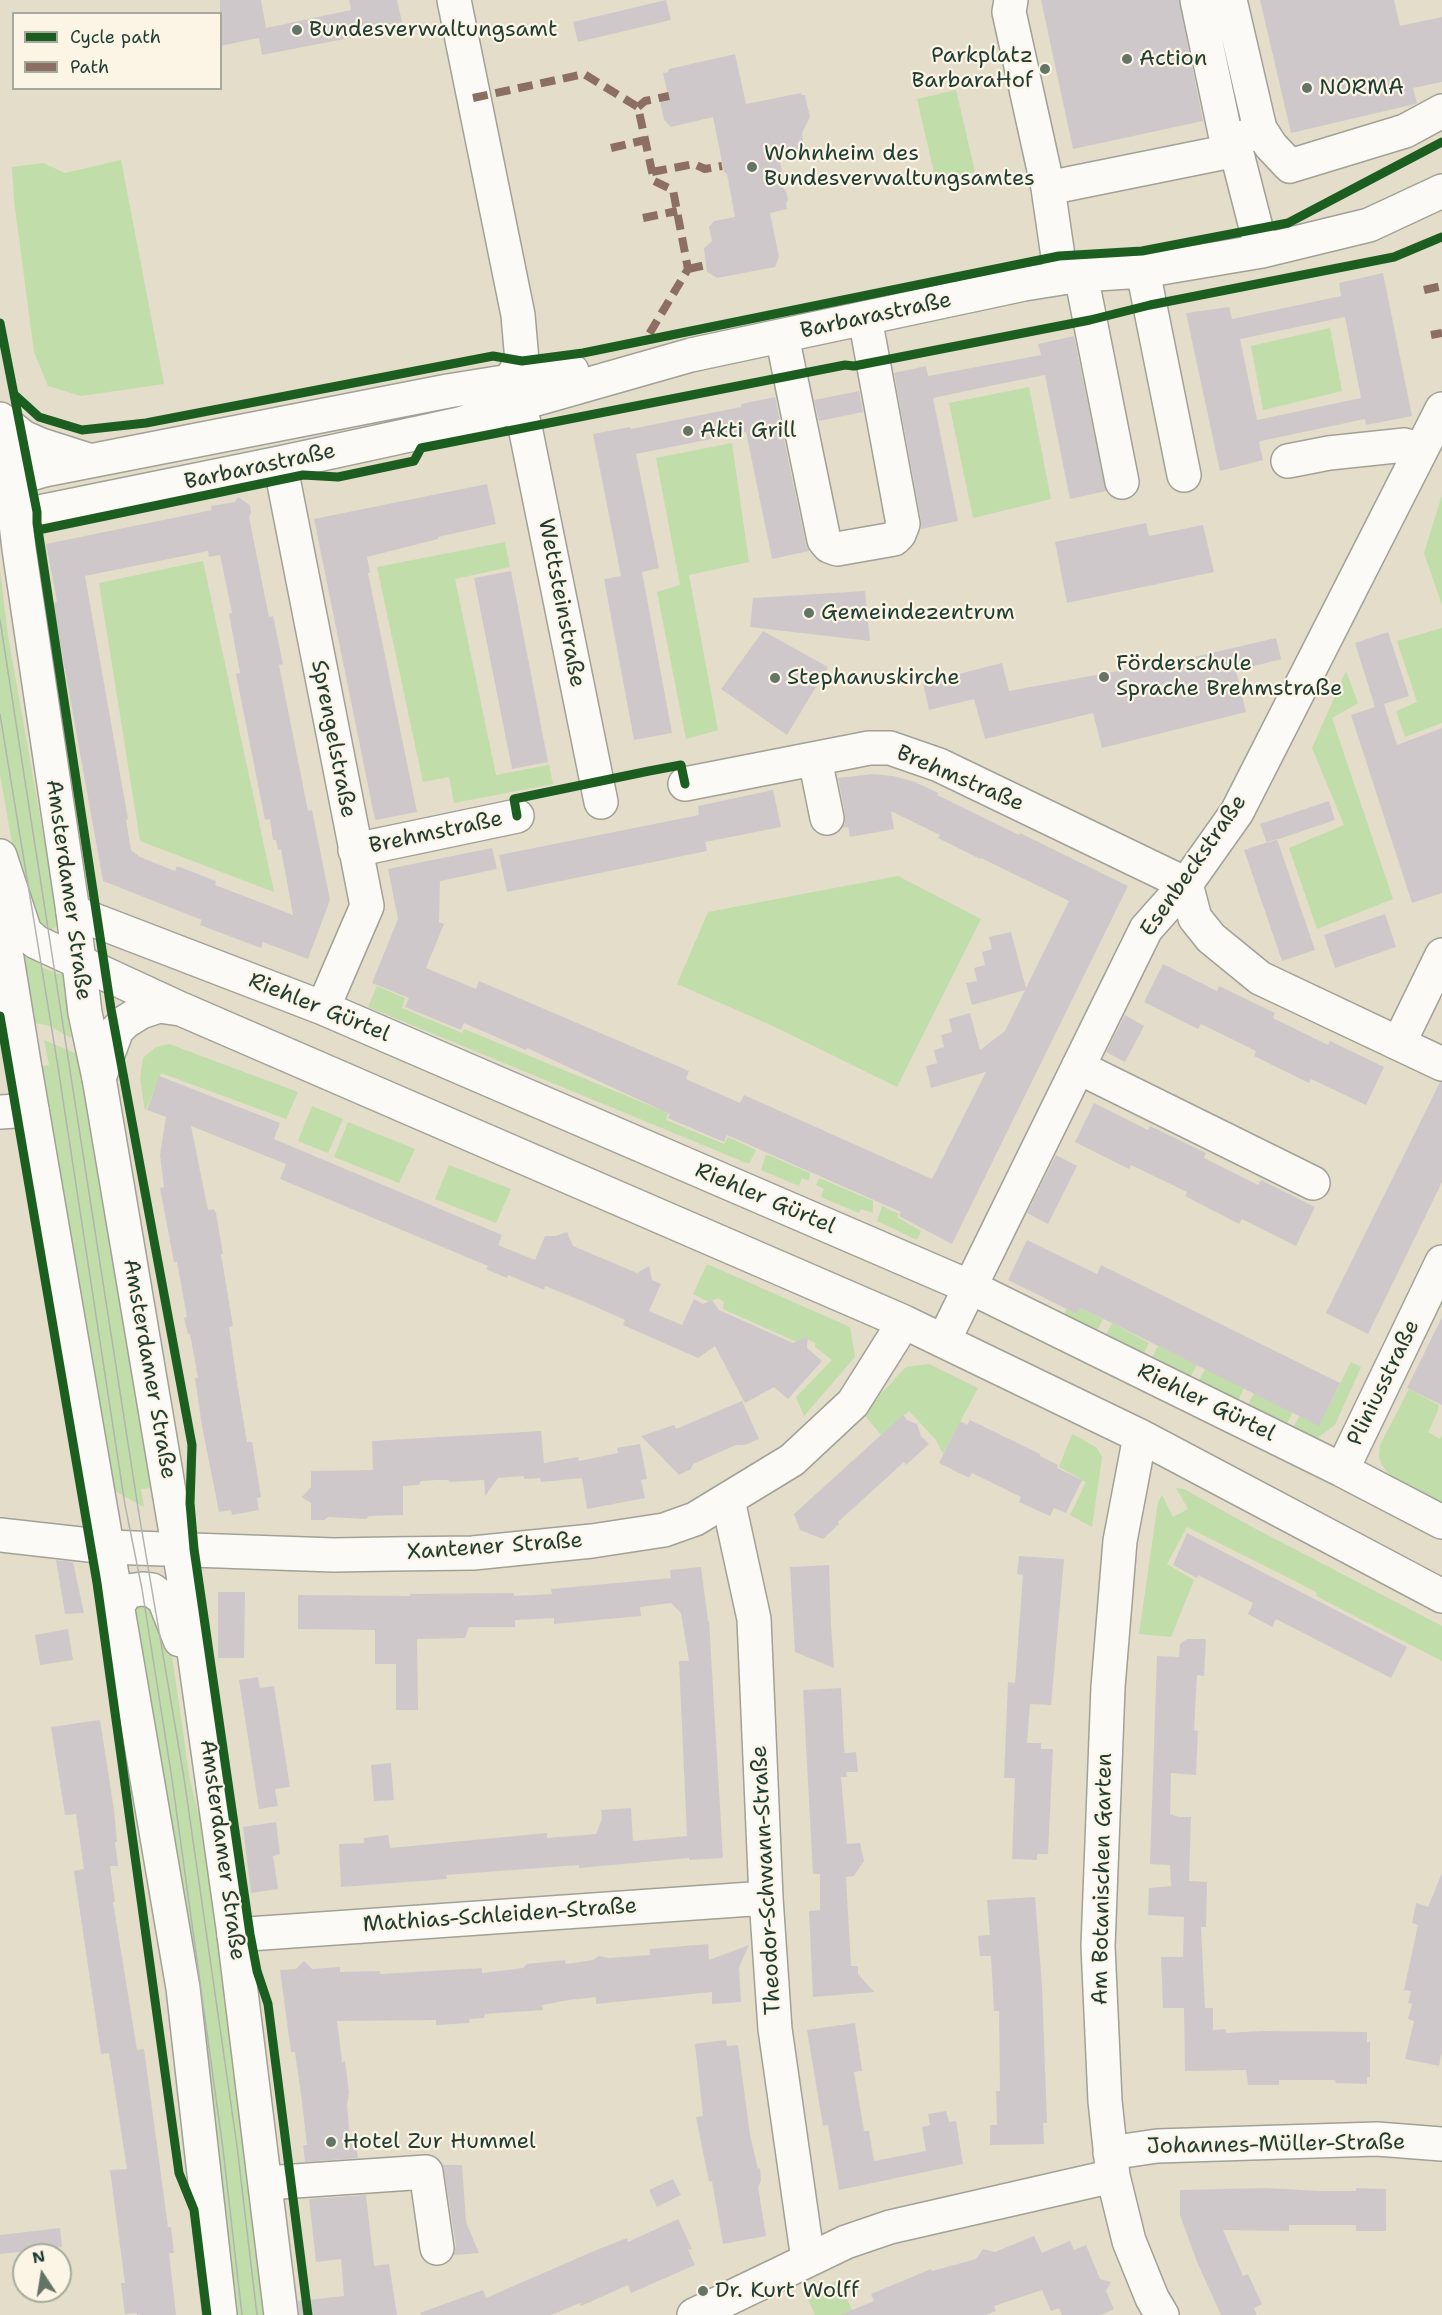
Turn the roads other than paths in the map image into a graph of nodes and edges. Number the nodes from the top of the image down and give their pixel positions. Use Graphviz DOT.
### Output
graph roads {
  1 [pos="454,0"];
  2 [pos="1011,0"];
  3 [pos="1197,0"];
  4 [pos="1230,0"];
  5 [pos="1442,111"];
  6 [pos="1243,140"];
  7 [pos="1048,188"];
  8 [pos="1442,191"];
  9 [pos="1262,251"];
  10 [pos="1143,271"];
  11 [pos="1071,276"];
  12 [pos="865,318"];
  13 [pos="782,336"];
  14 [pos="515,391"];
  15 [pos="1442,409"];
  16 [pos="0,419"];
  17 [pos="0,426"];
  18 [pos="1420,452"];
  19 [pos="93,461"];
  20 [pos="1288,461"];
  21 [pos="280,463"];
  22 [pos="1184,476"];
  23 [pos="1122,482"];
  24 [pos="6,499"];
  25 [pos="815,759"];
  26 [pos="685,784"];
  27 [pos="601,802"];
  28 [pos="517,816"];
  29 [pos="827,818"];
  30 [pos="355,850"];
  31 [pos="0,856"];
  32 [pos="1186,884"];
  33 [pos="0,898"];
  34 [pos="73,912"];
  35 [pos="1442,955"];
  36 [pos="78,962"];
  37 [pos="323,1008"];
  38 [pos="181,1009"];
  39 [pos="1398,1043"];
  40 [pos="1442,1064"];
  41 [pos="1078,1067"];
  42 [pos="99,1078"];
  43 [pos="32,1110"];
  44 [pos="0,1112"];
  45 [pos="1314,1183"];
  46 [pos="1442,1262"];
  47 [pos="969,1287"];
  48 [pos="904,1322"];
  49 [pos="944,1340"];
  50 [pos="1140,1436"];
  51 [pos="1342,1470"];
  52 [pos="728,1500"];
  53 [pos="1442,1522"];
  54 [pos="0,1535"];
  55 [pos="107,1547"];
  56 [pos="179,1548"];
  57 [pos="1442,1596"];
  58 [pos="117,1606"];
  59 [pos="196,1664"];
  60 [pos="765,1898"];
  61 [pos="234,1935"];
  62 [pos="1442,2144"];
  63 [pos="1112,2165"];
  64 [pos="266,2183"];
  65 [pos="437,2248"];
  66 [pos="808,2260"];
  67 [pos="220,2315"];
  68 [pos="281,2315"];
  69 [pos="694,2315"];
  70 [pos="1162,2315"];
  1 -- 14 [label="street"];
  2 -- 7 [label="street"];
  3 -- 6 [label="street"];
  4 -- 6 [label="street"];
  5 -- 6 [label="street"];
  6 -- 7 [label="street"];
  6 -- 9 [label="street"];
  7 -- 11 [label="street"];
  8 -- 9 [label="street, Barbarastraße"];
  9 -- 10 [label="street, Barbarastraße"];
  10 -- 11 [label="street, Barbarastraße"];
  10 -- 22 [label="street"];
  11 -- 12 [label="street, Barbarastraße"];
  11 -- 23 [label="street"];
  12 -- 13 [label="street, Barbarastraße"];
  12 -- 13 [label="street"];
  13 -- 14 [label="street, Barbarastraße"];
  14 -- 19 [label="street, Barbarastraße"];
  14 -- 21 [label="street, Barbarastraße"];
  14 -- 27 [label="street, Wettsteinstraße"];
  15 -- 18 [label="street, Esenbeckstraße"];
  16 -- 19 [label="street, Barbarastraße"];
  17 -- 24 [label="street, Amsterdamer Straße"];
  18 -- 20 [label="street"];
  18 -- 32 [label="street, Esenbeckstraße"];
  19 -- 24 [label="street, Barbarastraße"];
  21 -- 24 [label="street, Barbarastraße"];
  21 -- 30 [label="street, Sprengelstraße"];
  24 -- 34 [label="street, Amsterdamer Straße"];
  25 -- 26 [label="street, Brehmstraße"];
  25 -- 29 [label="street"];
  25 -- 32 [label="street, Brehmstraße"];
  28 -- 30 [label="street, Brehmstraße"];
  30 -- 37 [label="street, Sprengelstraße"];
  31 -- 36 [label="street"];
  32 -- 39 [label="street"];
  32 -- 41 [label="street, Esenbeckstraße"];
  33 -- 43 [label="street"];
  34 -- 36 [label="street, Amsterdamer Straße"];
  34 -- 37 [label="street, Riehler Gürtel"];
  35 -- 39 [label="street"];
  36 -- 38 [label="street"];
  36 -- 42 [label="street, Amsterdamer Straße"];
  37 -- 47 [label="street, Riehler Gürtel"];
  38 -- 42 [label="street"];
  38 -- 48 [label="street"];
  39 -- 40 [label="street"];
  41 -- 45 [label="street"];
  41 -- 47 [label="street, Esenbeckstraße"];
  42 -- 56 [label="street, Amsterdamer Straße"];
  43 -- 44 [label="street"];
  43 -- 55 [label="street"];
  46 -- 51 [label="street, Pliniusstraße"];
  47 -- 49 [label="street, Esenbeckstraße"];
  47 -- 51 [label="street, Riehler Gürtel"];
  48 -- 49 [label="street"];
  48 -- 52 [label="street, Xantener Straße"];
  49 -- 50 [label="street"];
  50 -- 57 [label="street"];
  50 -- 63 [label="street, Am Botanischen Garten"];
  51 -- 53 [label="street, Riehler Gürtel"];
  52 -- 56 [label="street, Xantener Straße"];
  52 -- 60 [label="street, Theodor-Schwann-Straße"];
  54 -- 55 [label="street, Xantener Straße"];
  55 -- 56 [label="street, Xantener Straße"];
  55 -- 58 [label="street"];
  56 -- 59 [label="street, Amsterdamer Straße"];
  58 -- 59 [label="street"];
  58 -- 67 [label="street"];
  59 -- 61 [label="street, Amsterdamer Straße"];
  60 -- 61 [label="street, Mathias-Schleiden-Straße"];
  60 -- 66 [label="street, Theodor-Schwann-Straße"];
  61 -- 64 [label="street, Amsterdamer Straße"];
  62 -- 63 [label="street, Johannes-Müller-Straße"];
  63 -- 66 [label="street, Johannes-Müller-Straße"];
  63 -- 70 [label="street, Am Botanischen Garten"];
  64 -- 65 [label="street"];
  64 -- 68 [label="street, Amsterdamer Straße"];
  66 -- 69 [label="street, Johannes-Müller-Straße"];
}
